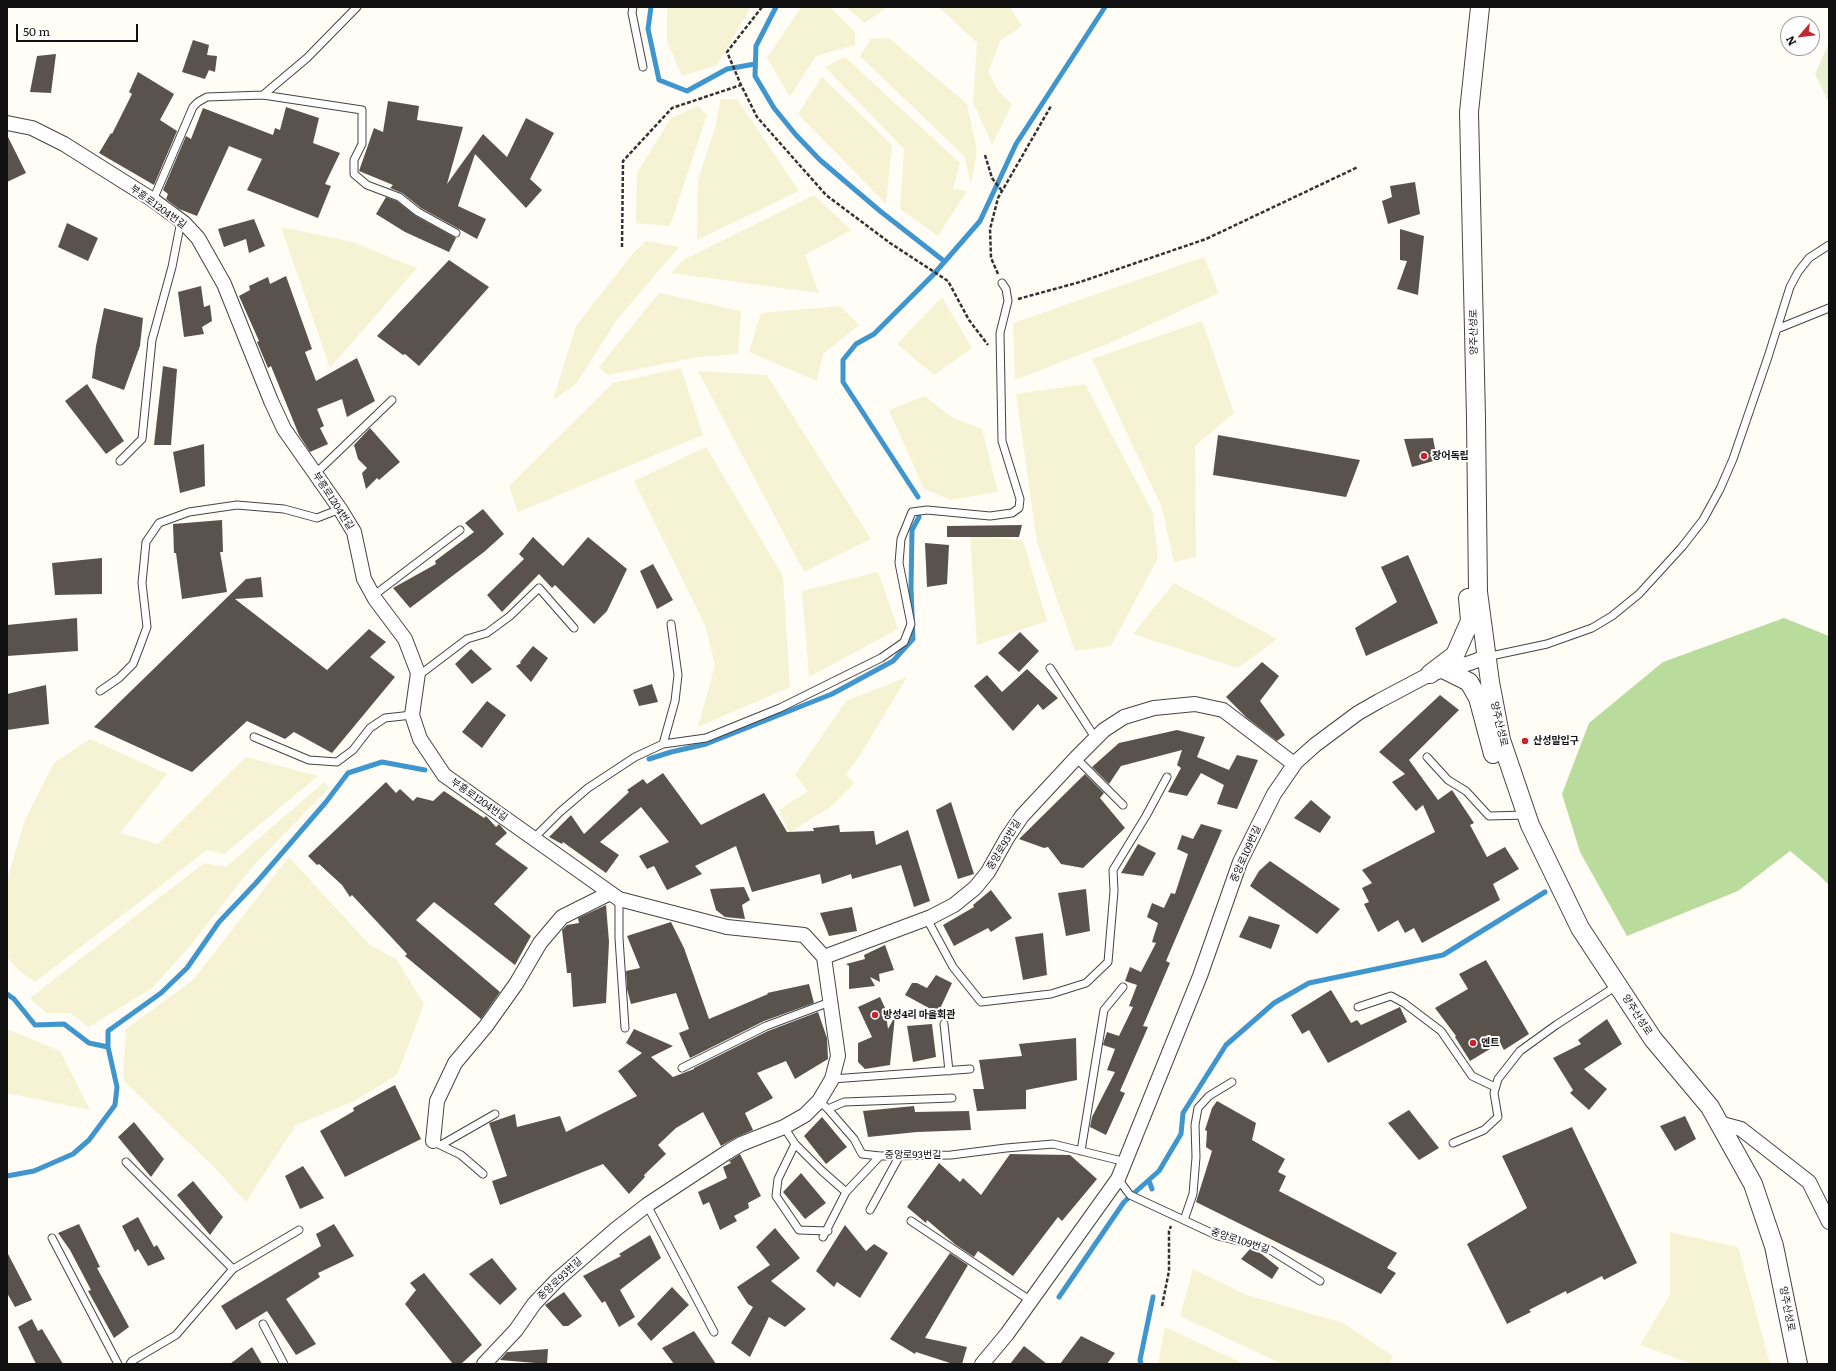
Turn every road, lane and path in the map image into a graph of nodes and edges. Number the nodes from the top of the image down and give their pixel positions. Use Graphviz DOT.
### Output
graph roads {
  1 [pos="357,7"];
  2 [pos="633,7"];
  3 [pos="762,7"];
  4 [pos="1480,7"];
  5 [pos="643,67"];
  6 [pos="741,85"];
  7 [pos="263,95"];
  8 [pos="1051,106"];
  9 [pos="7,123"];
  10 [pos="985,155"];
  11 [pos="1358,167"];
  12 [pos="1002,190"];
  13 [pos="153,200"];
  14 [pos="181,221"];
  15 [pos="456,233"];
  16 [pos="1829,245"];
  17 [pos="622,246"];
  18 [pos="1002,283"];
  19 [pos="1008,301"];
  20 [pos="1829,308"];
  21 [pos="1777,329"];
  22 [pos="1000,359"];
  23 [pos="392,400"];
  24 [pos="120,461"];
  25 [pos="315,474"];
  26 [pos="340,508"];
  27 [pos="460,530"];
  28 [pos="1476,535"];
  29 [pos="373,596"];
  30 [pos="671,624"];
  31 [pos="574,628"];
  32 [pos="1486,657"];
  33 [pos="1050,668"];
  34 [pos="1437,672"];
  35 [pos="417,676"];
  36 [pos="100,691"];
  37 [pos="412,715"];
  38 [pos="254,736"];
  39 [pos="1096,739"];
  40 [pos="663,744"];
  41 [pos="1427,757"];
  42 [pos="1076,758"];
  43 [pos="1294,764"];
  44 [pos="1167,777"];
  45 [pos="1520,796"];
  46 [pos="1123,805"];
  47 [pos="1527,815"];
  48 [pos="533,839"];
  49 [pos="614,896"];
  50 [pos="927,919"];
  51 [pos="824,957"];
  52 [pos="1618,985"];
  53 [pos="1123,987"];
  54 [pos="830,1002"];
  55 [pos="1358,1007"];
  56 [pos="944,1024"];
  57 [pos="625,1028"];
  58 [pos="682,1068"];
  59 [pos="970,1069"];
  60 [pos="949,1071"];
  61 [pos="832,1079"];
  62 [pos="1232,1082"];
  63 [pos="1495,1087"];
  64 [pos="952,1098"];
  65 [pos="823,1105"];
  66 [pos="495,1114"];
  67 [pos="1719,1123"];
  68 [pos="784,1127"];
  69 [pos="437,1143"];
  70 [pos="795,1144"];
  71 [pos="1453,1144"];
  72 [pos="1081,1151"];
  73 [pos="900,1154"];
  74 [pos="880,1156"];
  75 [pos="126,1162"];
  76 [pos="1126,1162"];
  77 [pos="483,1174"];
  78 [pos="1118,1179"];
  79 [pos="846,1192"];
  80 [pos="647,1205"];
  81 [pos="870,1210"];
  82 [pos="1176,1216"];
  83 [pos="1184,1220"];
  84 [pos="911,1221"];
  85 [pos="1829,1222"];
  86 [pos="299,1230"];
  87 [pos="828,1231"];
  88 [pos="823,1237"];
  89 [pos="52,1238"];
  90 [pos="233,1269"];
  91 [pos="1320,1281"];
  92 [pos="1031,1301"];
  93 [pos="1162,1306"];
  94 [pos="263,1324"];
  95 [pos="714,1332"];
  96 [pos="118,1364"];
  97 [pos="130,1364"];
  98 [pos="284,1364"];
  99 [pos="484,1364"];
  100 [pos="982,1364"];
  101 [pos="1798,1364"];
  1 -- 7 [label="lane"];
  2 -- 5 [label="lane"];
  3 -- 6 [label="path"];
  4 -- 28 [label="street, 양주산성로"];
  6 -- 17 [label="path"];
  6 -- 22 [label="path"];
  7 -- 13 [label="lane"];
  7 -- 15 [label="lane"];
  8 -- 12 [label="path"];
  9 -- 13 [label="street, 부흥로1204번길"];
  10 -- 12 [label="path"];
  11 -- 19 [label="path"];
  12 -- 18 [label="path"];
  13 -- 14 [label="street, 부흥로1204번길"];
  14 -- 24 [label="lane"];
  14 -- 25 [label="street, 부흥로1204번길"];
  16 -- 21 [label="lane"];
  18 -- 19 [label="lane"];
  19 -- 22 [label="lane"];
  20 -- 21 [label="lane"];
  21 -- 32 [label="lane"];
  22 -- 40 [label="lane"];
  23 -- 25 [label="lane"];
  25 -- 26 [label="street, 부흥로1204번길"];
  26 -- 29 [label="street, 부흥로1204번길"];
  26 -- 36 [label="lane"];
  27 -- 29 [label="lane"];
  28 -- 32 [label="street, 양주산성로"];
  28 -- 34 [label="street"];
  29 -- 35 [label="street, 부흥로1204번길"];
  30 -- 40 [label="lane"];
  31 -- 35 [label="lane"];
  32 -- 34 [label="street, 중앙로109번길"];
  32 -- 45 [label="street, 양주산성로"];
  33 -- 39 [label="lane"];
  34 -- 43 [label="street, 중앙로109번길"];
  34 -- 45 [label="street"];
  35 -- 37 [label="street, 부흥로1204번길"];
  37 -- 38 [label="lane"];
  37 -- 48 [label="street, 부흥로1204번길"];
  39 -- 42 [label="street, 중앙로93번길"];
  39 -- 43 [label="street, 중앙로93번길"];
  40 -- 48 [label="lane"];
  41 -- 47 [label="lane"];
  42 -- 46 [label="lane"];
  42 -- 50 [label="street, 중앙로93번길"];
  43 -- 76 [label="street, 중앙로109번길"];
  44 -- 50 [label="lane"];
  45 -- 47 [label="street, 양주산성로"];
  47 -- 52 [label="street, 양주산성로"];
  48 -- 49 [label="street, 부흥로1204번길"];
  49 -- 51 [label="street, 부흥로1204번길"];
  49 -- 57 [label="lane"];
  49 -- 69 [label="street"];
  50 -- 51 [label="street, 중앙로93번길"];
  51 -- 54 [label="street, 중앙로93번길"];
  52 -- 63 [label="lane"];
  52 -- 67 [label="street, 양주산성로"];
  53 -- 72 [label="lane"];
  54 -- 58 [label="lane"];
  54 -- 61 [label="street, 중앙로93번길"];
  55 -- 63 [label="lane"];
  56 -- 60 [label="lane"];
  59 -- 60 [label="lane"];
  60 -- 61 [label="lane"];
  61 -- 65 [label="street, 중앙로93번길"];
  62 -- 83 [label="lane"];
  63 -- 71 [label="lane"];
  64 -- 65 [label="lane"];
  65 -- 68 [label="street, 중앙로93번길"];
  65 -- 74 [label="lane, 중앙로93번길"];
  66 -- 69 [label="lane"];
  67 -- 85 [label="street"];
  67 -- 101 [label="street, 양주산성로"];
  68 -- 70 [label="lane"];
  68 -- 80 [label="street, 중앙로93번길"];
  69 -- 77 [label="lane"];
  70 -- 79 [label="lane"];
  70 -- 87 [label="lane"];
  72 -- 73 [label="lane, 중앙로93번길"];
  72 -- 76 [label="lane, 중앙로93번길"];
  73 -- 74 [label="lane, 중앙로93번길"];
  73 -- 81 [label="lane"];
  74 -- 79 [label="lane"];
  75 -- 90 [label="lane"];
  76 -- 78 [label="street, 중앙로109번길"];
  78 -- 82 [label="lane, 중앙로109번길"];
  78 -- 92 [label="street, 중앙로109번길"];
  79 -- 87 [label="lane"];
  80 -- 95 [label="lane"];
  80 -- 99 [label="street, 중앙로93번길"];
  82 -- 83 [label="lane, 중앙로109번길"];
  82 -- 93 [label="path"];
  83 -- 91 [label="lane, 중앙로109번길"];
  84 -- 92 [label="lane"];
  86 -- 90 [label="lane"];
  87 -- 88 [label="lane"];
  89 -- 96 [label="lane"];
  90 -- 97 [label="lane"];
  92 -- 100 [label="street, 중앙로109번길"];
  94 -- 98 [label="lane"];
}
